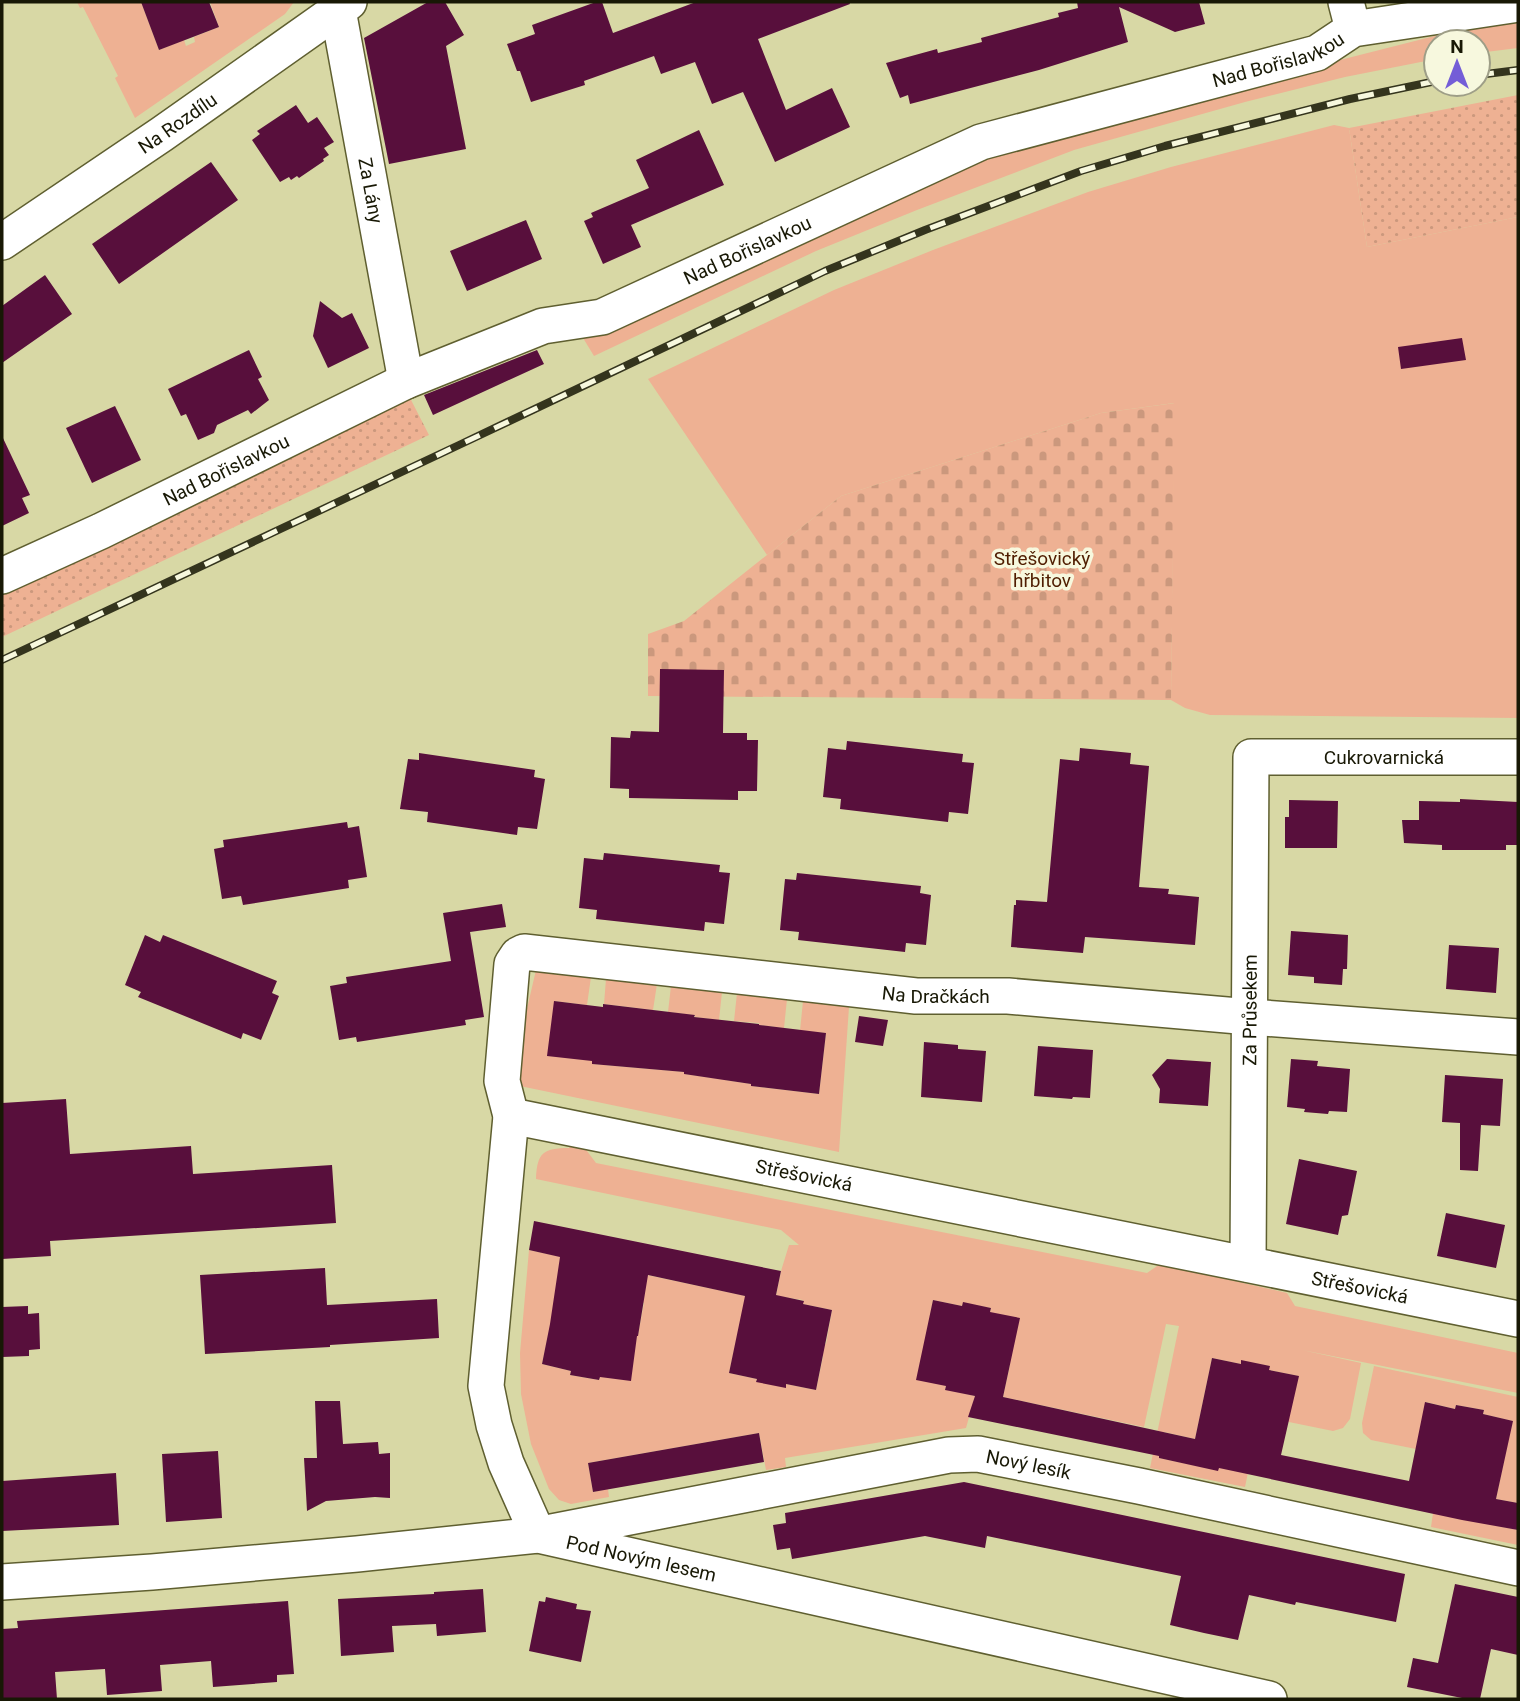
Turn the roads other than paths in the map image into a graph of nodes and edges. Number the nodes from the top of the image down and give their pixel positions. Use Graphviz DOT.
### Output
graph roads {
  1 [pos="341,4"];
  2 [pos="1518,4"];
  3 [pos="1350,15"];
  4 [pos="2,242"];
  5 [pos="406,381"];
  6 [pos="2,576"];
  7 [pos="1251,757"];
  8 [pos="1518,758"];
  9 [pos="1250,1017"];
  10 [pos="1518,1037"];
  11 [pos="511,1116"];
  12 [pos="1248,1264"];
  13 [pos="1518,1319"];
  14 [pos="538,1535"];
  15 [pos="1518,1568"];
  16 [pos="2,1582"];
  17 [pos="1269,1699"];
  1 -- 4 [label="street, Na Rozdílu"];
  1 -- 5 [label="street, Za Lány"];
  2 -- 3 [label="street, Nad Bořislavkou"];
  3 -- 5 [label="street, Nad Bořislavkou"];
  5 -- 6 [label="street, Nad Bořislavkou"];
  7 -- 8 [label="street, Cukrovarnická"];
  7 -- 9 [label="street, Za Průsekem"];
  9 -- 10 [label="street, Na Dračkách"];
  9 -- 11 [label="street, Na Dračkách"];
  9 -- 12 [label="street, Za Průsekem"];
  11 -- 12 [label="street, Střešovická"];
  11 -- 14 [label="street"];
  12 -- 13 [label="street, Střešovická"];
  14 -- 15 [label="street, Nový lesík"];
  14 -- 16 [label="street, Pod Novým lesem"];
  14 -- 17 [label="street, Pod Novým lesem"];
}
